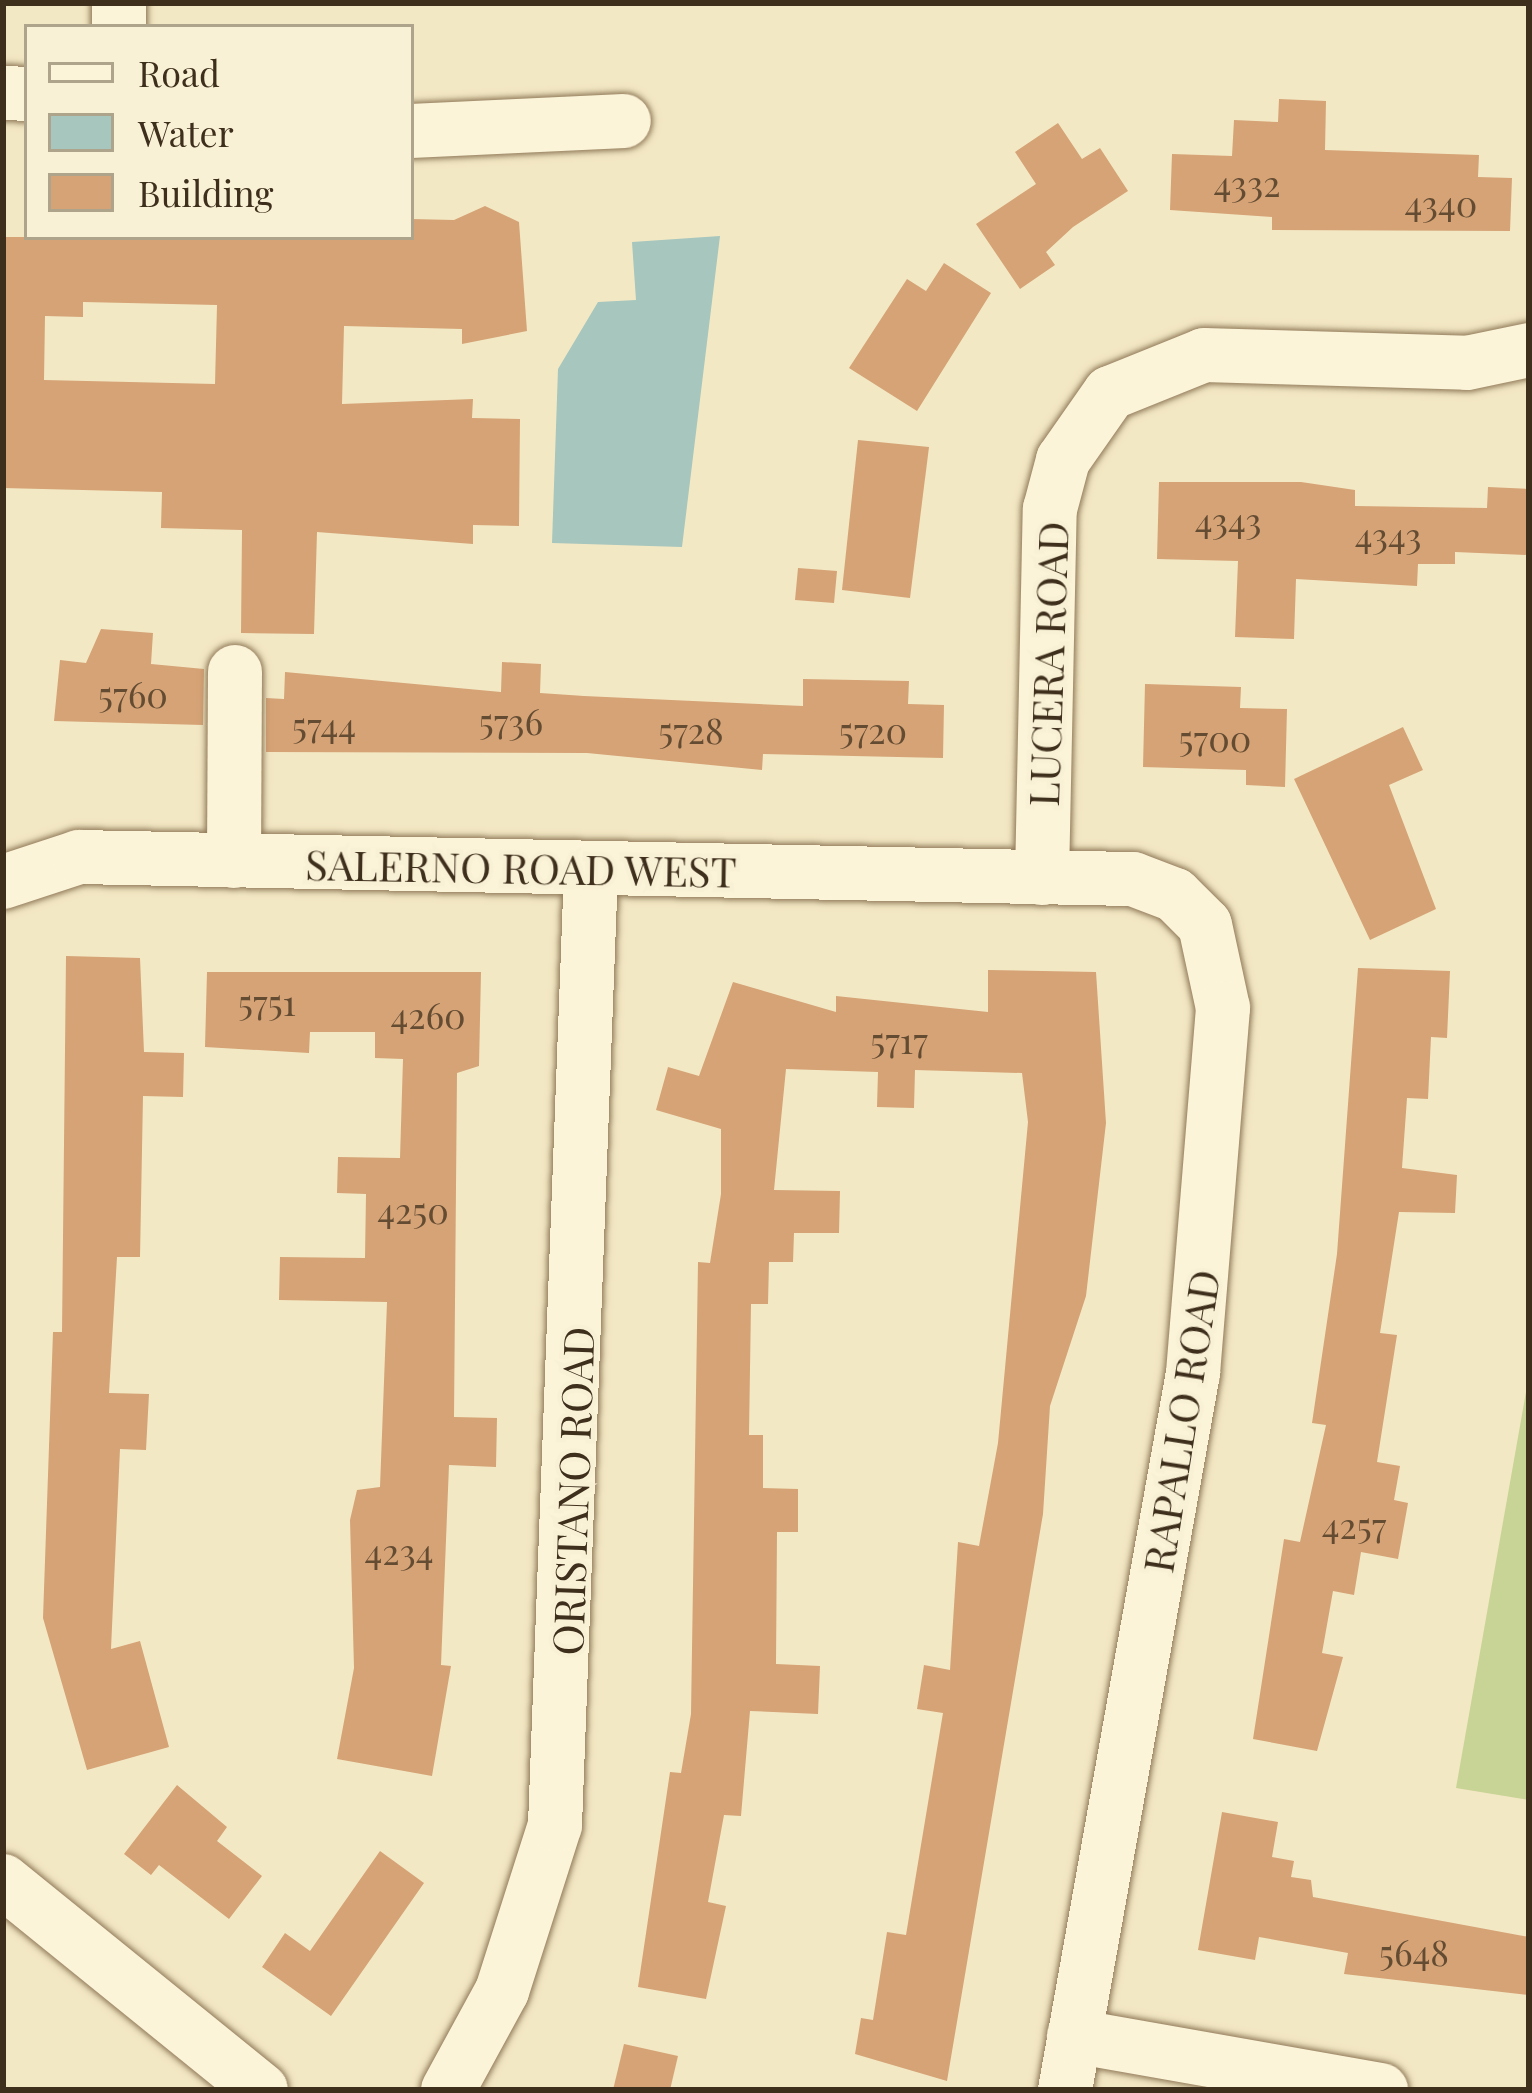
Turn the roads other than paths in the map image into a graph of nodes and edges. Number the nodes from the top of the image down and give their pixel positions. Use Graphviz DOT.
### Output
graph roads {
  1 [pos="624,122"];
  2 [pos="414,130"];
  3 [pos="1529,350"];
  4 [pos="235,672"];
  5 [pos="234,861"];
  6 [pos="591,869"];
  7 [pos="1042,878"];
  8 [pos="4,881"];
  9 [pos="3,1881"];
  10 [pos="1074,2036"];
  11 [pos="261,2090"];
  12 [pos="448,2090"];
  13 [pos="1065,2090"];
  14 [pos="1381,2090"];
  1 -- 2 [label="street"];
  3 -- 7 [label="street, LUCERA ROAD"];
  4 -- 5 [label="street"];
  5 -- 6 [label="street, SALERNO ROAD WEST"];
  5 -- 8 [label="street, SALERNO ROAD WEST"];
  6 -- 7 [label="street, SALERNO ROAD WEST"];
  6 -- 12 [label="street, ORISTANO ROAD"];
  7 -- 10 [label="street, RAPALLO ROAD"];
  9 -- 11 [label="street"];
  10 -- 13 [label="street, RAPALLO ROAD"];
  10 -- 14 [label="street"];
}
